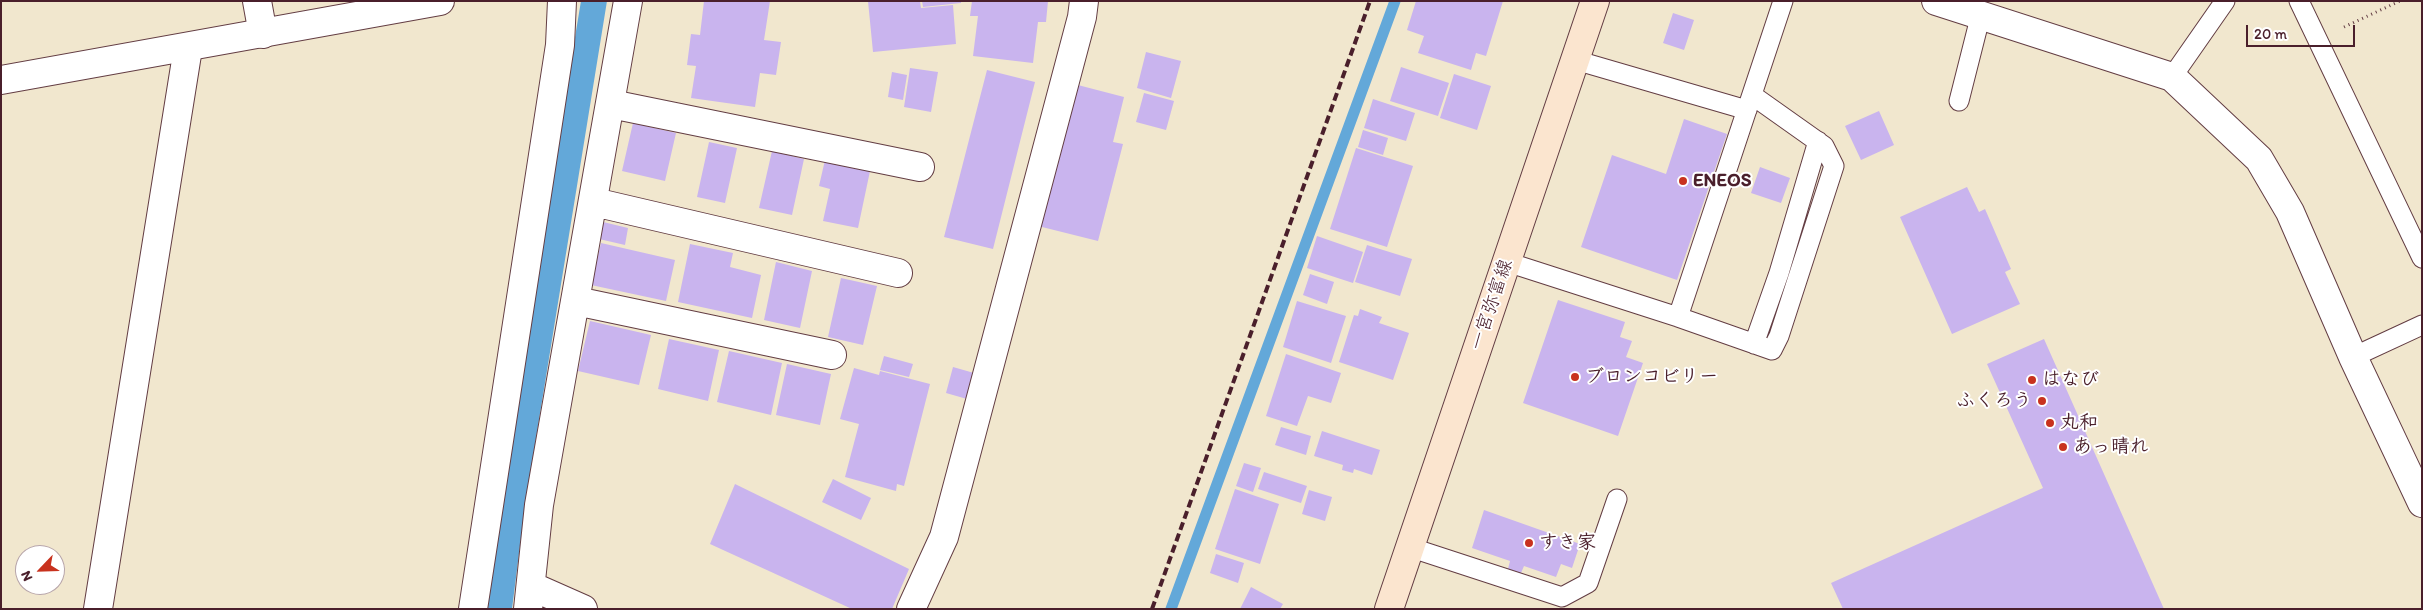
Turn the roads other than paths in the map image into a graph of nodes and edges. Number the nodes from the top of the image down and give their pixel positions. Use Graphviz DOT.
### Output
graph roads {
  1 [pos="257,1"];
  2 [pos="440,1"];
  3 [pos="562,1"];
  4 [pos="628,1"];
  5 [pos="1084,1"];
  6 [pos="1595,1"];
  7 [pos="1783,1"];
  8 [pos="1936,1"];
  9 [pos="2225,1"];
  10 [pos="2299,1"];
  11 [pos="1980,14"];
  12 [pos="263,34"];
  13 [pos="188,48"];
  14 [pos="1574,60"];
  15 [pos="2172,77"];
  16 [pos="1,80"];
  17 [pos="1959,101"];
  18 [pos="1750,102"];
  19 [pos="611,104"];
  20 [pos="920,167"];
  21 [pos="594,202"];
  22 [pos="2422,258"];
  23 [pos="1507,262"];
  24 [pos="898,273"];
  25 [pos="576,301"];
  26 [pos="1678,316"];
  27 [pos="2422,325"];
  28 [pos="832,355"];
  29 [pos="2353,357"];
  30 [pos="1617,499"];
  31 [pos="2422,503"];
  32 [pos="1409,547"];
  33 [pos="530,598"];
  34 [pos="98,609"];
  35 [pos="473,609"];
  36 [pos="583,609"];
  37 [pos="911,609"];
  38 [pos="1389,609"];
  1 -- 12 [label="street"];
  2 -- 12 [label="street"];
  3 -- 35 [label="street"];
  4 -- 19 [label="street"];
  5 -- 37 [label="street"];
  6 -- 14 [label="main road, 一宮弥富線"];
  7 -- 18 [label="lane"];
  8 -- 11 [label="street"];
  9 -- 15 [label="lane"];
  10 -- 22 [label="lane"];
  11 -- 15 [label="street"];
  11 -- 17 [label="lane"];
  12 -- 13 [label="street"];
  13 -- 16 [label="street"];
  13 -- 34 [label="street"];
  14 -- 18 [label="lane"];
  14 -- 23 [label="main road, 一宮弥富線"];
  15 -- 29 [label="street"];
  18 -- 26 [label="lane"];
  18 -- 26 [label="lane"];
  19 -- 20 [label="street"];
  19 -- 21 [label="street"];
  21 -- 24 [label="street"];
  21 -- 25 [label="street"];
  23 -- 26 [label="lane"];
  23 -- 32 [label="main road, 一宮弥富線"];
  25 -- 28 [label="street"];
  25 -- 33 [label="street"];
  27 -- 29 [label="lane"];
  29 -- 31 [label="street"];
  30 -- 32 [label="lane"];
  32 -- 38 [label="main road, 一宮弥富線"];
  33 -- 36 [label="street"];
}
